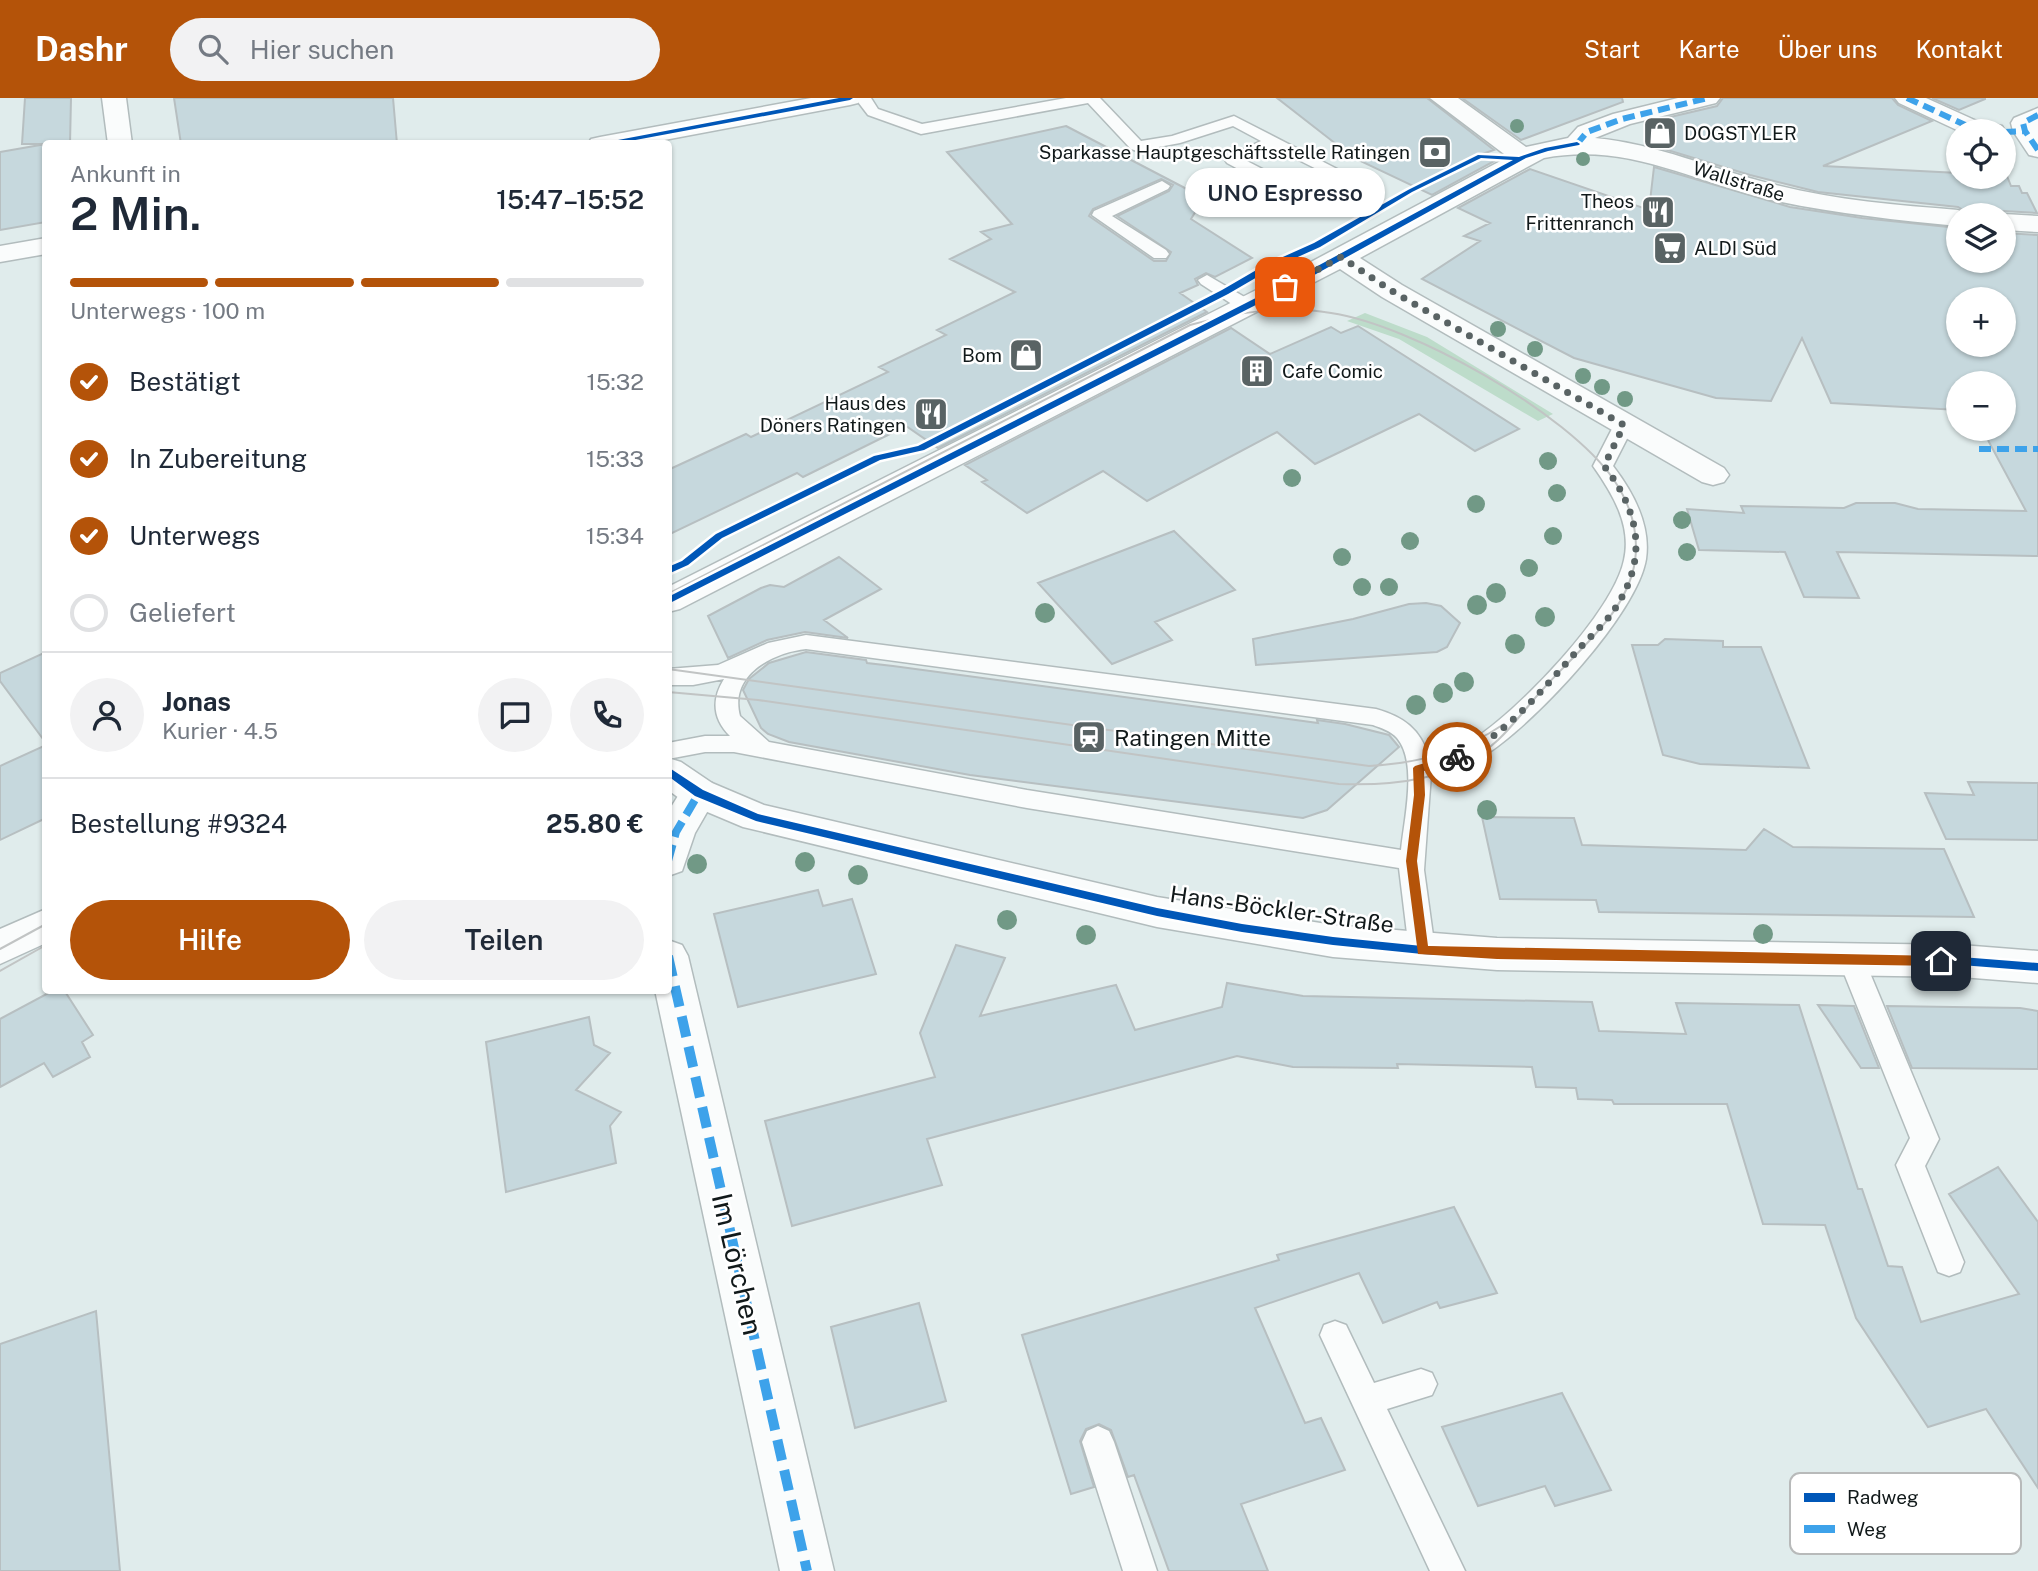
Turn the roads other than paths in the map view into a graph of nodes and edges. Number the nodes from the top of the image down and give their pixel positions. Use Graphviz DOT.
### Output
graph roads {
  1 [pos="114,98"];
  2 [pos="850,98"];
  3 [pos="863,98"];
  4 [pos="1442,98"];
  5 [pos="1708,98"];
  6 [pos="1907,98"];
  7 [pos="1092,99"];
  8 [pos="1952,119"];
  9 [pos="119,140"];
  10 [pos="622,140"];
  11 [pos="1273,141"];
  12 [pos="1577,144"];
  13 [pos="1524,157"];
  14 [pos="1162,186"];
  15 [pos="1946,217"];
  16 [pos="2016,223"];
  17 [pos="2038,224"];
  18 [pos="42,247"];
  19 [pos="0,254"];
  20 [pos="1160,254"];
  21 [pos="1341,257"];
  22 [pos="1207,280"];
  23 [pos="1247,306"];
  24 [pos="1624,425"];
  25 [pos="1713,475"];
  26 [pos="672,599"];
  27 [pos="751,659"];
  28 [pos="672,677"];
  29 [pos="766,749"];
  30 [pos="672,750"];
  31 [pos="1419,768"];
  32 [pos="684,782"];
  33 [pos="672,846"];
  34 [pos="1412,861"];
  35 [pos="42,926"];
  36 [pos="0,948"];
  37 [pos="1422,950"];
  38 [pos="1852,961"];
  39 [pos="2038,967"];
  40 [pos="672,974"];
  41 [pos="1949,1262"];
  42 [pos="1335,1335"];
  43 [pos="1421,1384"];
  44 [pos="1366,1400"];
  45 [pos="1098,1443"];
  46 [pos="807,1571"];
  47 [pos="1140,1571"];
  48 [pos="1448,1571"];
  1 -- 9 [label="street"];
  2 -- 10 [label="street"];
  3 -- 7 [label="lane"];
  4 -- 13 [label="street"];
  5 -- 12 [label="street"];
  6 -- 8 [label="street"];
  7 -- 11 [label="lane"];
  11 -- 11 [label="lane"];
  12 -- 13 [label="street, Wallstraße"];
  12 -- 15 [label="street, Wallstraße"];
  13 -- 21 [label="street, Wallstraße"];
  14 -- 20 [label="lane"];
  16 -- 17 [label="street"];
  18 -- 19 [label="street"];
  21 -- 23 [label="street, Wallstraße"];
  21 -- 24 [label="street"];
  22 -- 23 [label="lane"];
  23 -- 26 [label="street, Wallstraße"];
  24 -- 25 [label="street"];
  24 -- 31 [label="lane"];
  27 -- 28 [label="lane"];
  27 -- 29 [label="lane"];
  27 -- 31 [label="lane"];
  29 -- 30 [label="lane"];
  29 -- 34 [label="lane"];
  31 -- 34 [label="lane"];
  32 -- 33 [label="street"];
  32 -- 37 [label="street, Hans-Böckler-Straße"];
  34 -- 37 [label="lane"];
  35 -- 36 [label="street"];
  37 -- 38 [label="street, Hans-Böckler-Straße"];
  38 -- 39 [label="street, Hans-Böckler-Straße"];
  38 -- 41 [label="lane"];
  40 -- 46 [label="street, Im Lörchen"];
  42 -- 44 [label="lane"];
  43 -- 44 [label="lane"];
  44 -- 48 [label="lane"];
  45 -- 47 [label="lane"];
}
